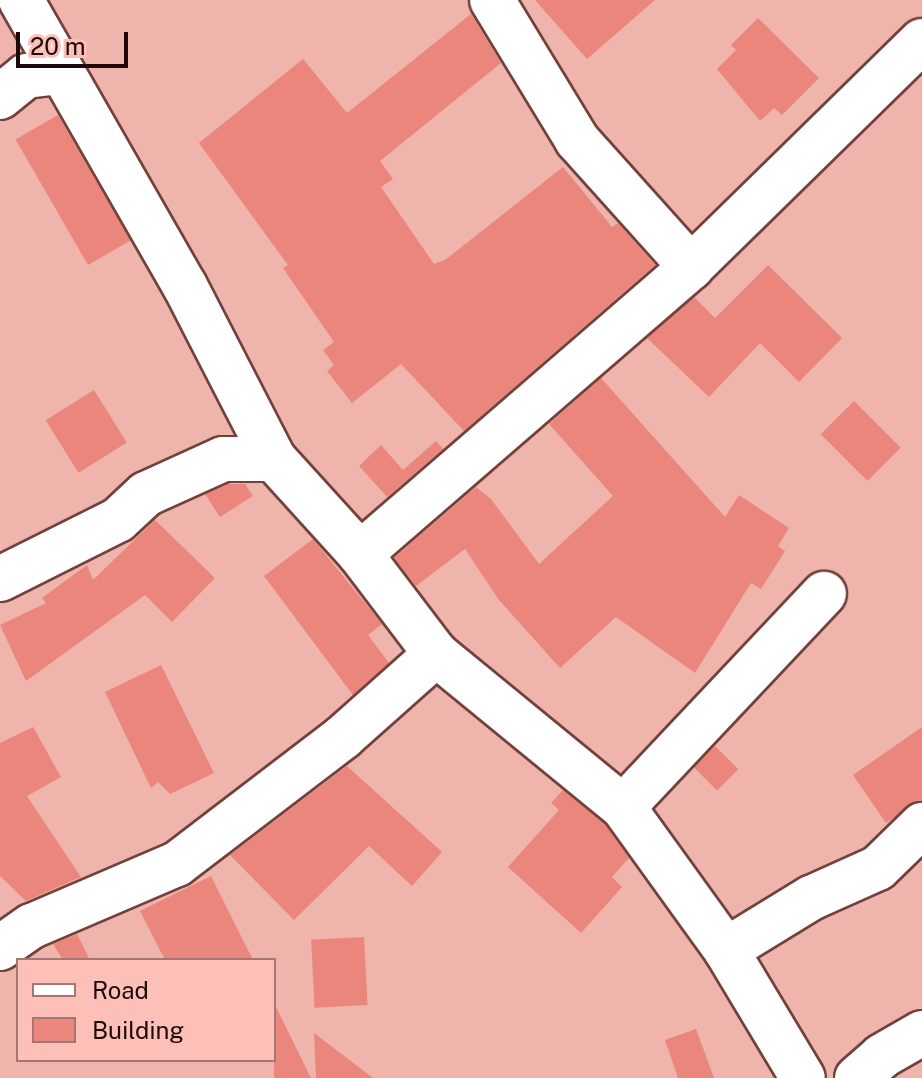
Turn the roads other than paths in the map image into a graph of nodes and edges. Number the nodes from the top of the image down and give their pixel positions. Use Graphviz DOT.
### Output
graph roads {
  1 [pos="21,0"];
  2 [pos="492,0"];
  3 [pos="922,41"];
  4 [pos="60,72"];
  5 [pos="0,97"];
  6 [pos="691,267"];
  7 [pos="274,459"];
  8 [pos="360,554"];
  9 [pos="0,579"];
  10 [pos="824,594"];
  11 [pos="436,654"];
  12 [pos="623,807"];
  13 [pos="922,825"];
  14 [pos="0,948"];
  15 [pos="726,950"];
  16 [pos="922,1033"];
  17 [pos="803,1078"];
  18 [pos="857,1078"];
  1 -- 4 [label="street"];
  2 -- 6 [label="street"];
  3 -- 6 [label="street"];
  4 -- 5 [label="street"];
  4 -- 7 [label="street"];
  6 -- 8 [label="street"];
  7 -- 8 [label="street"];
  7 -- 9 [label="street"];
  8 -- 11 [label="street"];
  10 -- 12 [label="street"];
  11 -- 12 [label="street"];
  11 -- 14 [label="street"];
  12 -- 15 [label="street"];
  13 -- 15 [label="street"];
  15 -- 17 [label="street"];
  16 -- 18 [label="street"];
}
